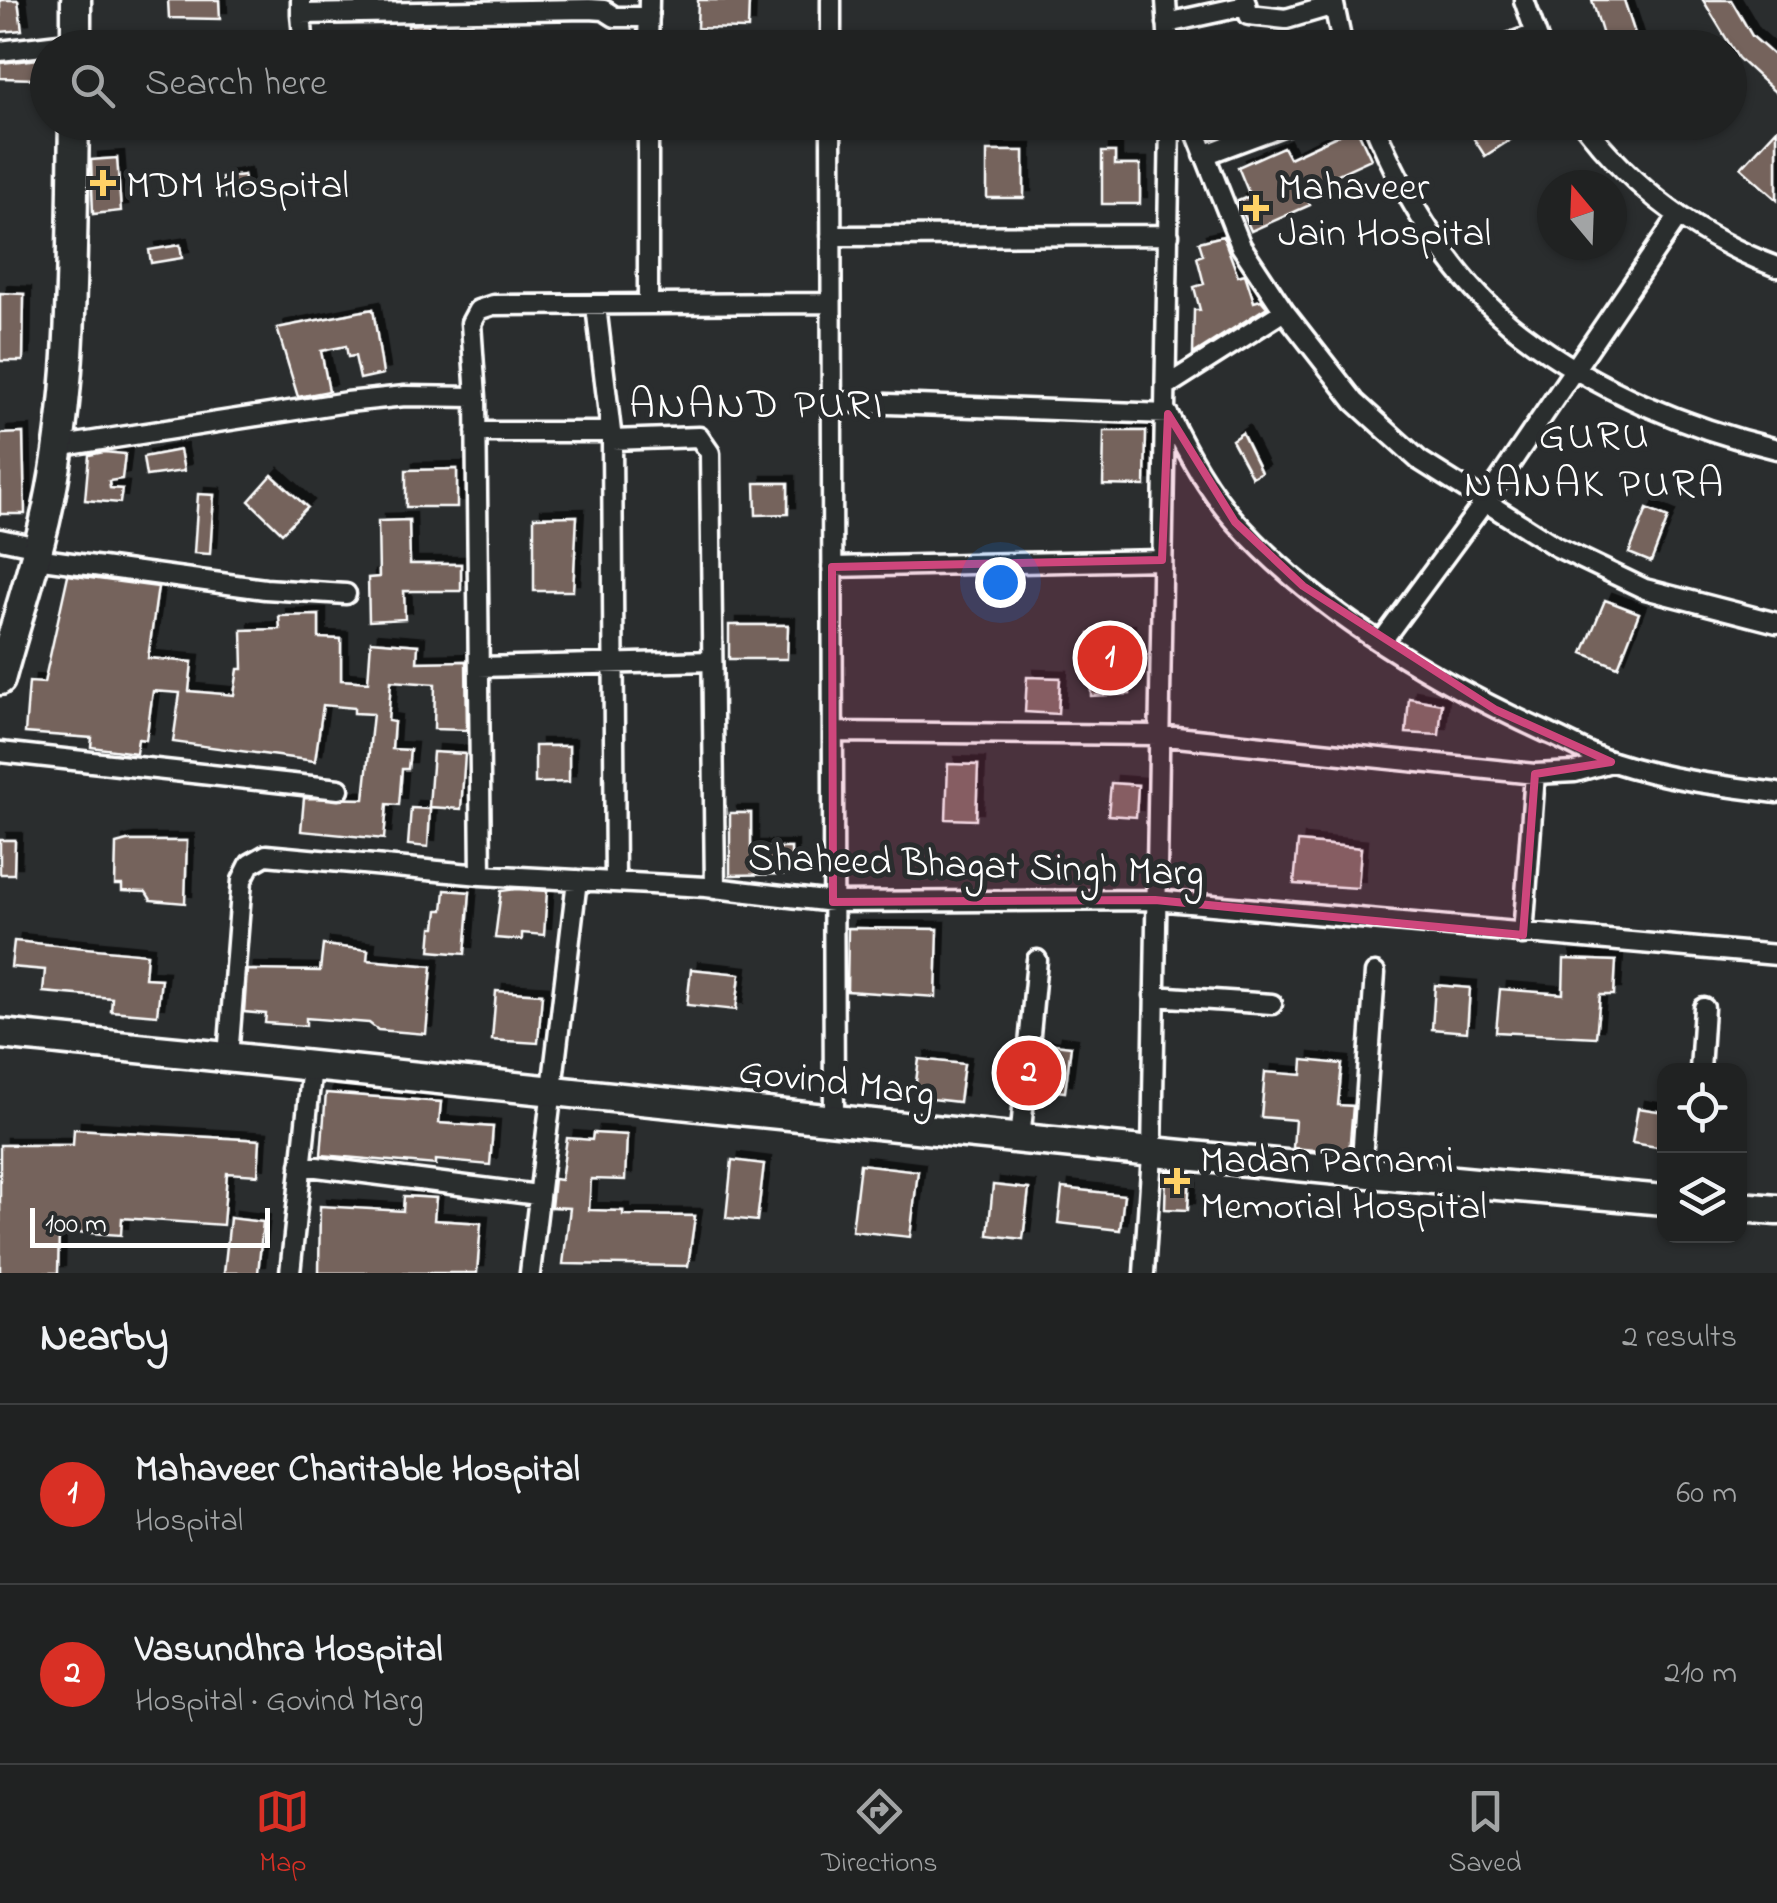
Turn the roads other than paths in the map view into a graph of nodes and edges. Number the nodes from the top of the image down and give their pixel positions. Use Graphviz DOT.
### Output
graph roads {
  1 [pos="76,0"];
  2 [pos="830,0"];
  3 [pos="1166,0"];
  4 [pos="1524,0"];
  5 [pos="1245,3"];
  6 [pos="1333,3"];
  7 [pos="301,7"];
  8 [pos="648,8"];
  9 [pos="1168,24"];
  10 [pos="76,30"];
  11 [pos="831,30"];
  12 [pos="1168,30"];
  13 [pos="1339,30"];
  14 [pos="1534,30"];
  15 [pos="30,49"];
  16 [pos="0,51"];
  17 [pos="73,140"];
  18 [pos="648,140"];
  19 [pos="831,140"];
  20 [pos="1170,140"];
  21 [pos="1199,140"];
  22 [pos="1244,140"];
  23 [pos="1381,140"];
  24 [pos="1597,140"];
  25 [pos="1204,155"];
  26 [pos="1678,217"];
  27 [pos="1169,235"];
  28 [pos="831,236"];
  29 [pos="1777,267"];
  30 [pos="648,302"];
  31 [pos="831,303"];
  32 [pos="596,306"];
  33 [pos="1284,311"];
  34 [pos="1576,366"];
  35 [pos="1168,385"];
  36 [pos="476,397"];
  37 [pos="832,402"];
  38 [pos="1168,414"];
  39 [pos="476,432"];
  40 [pos="611,436"];
  41 [pos="56,446"];
  42 [pos="1777,450"];
  43 [pos="1483,504"];
  44 [pos="0,539"];
  45 [pos="36,553"];
  46 [pos="1162,560"];
  47 [pos="832,567"];
  48 [pos="346,594"];
  49 [pos="1777,622"];
  50 [pos="1382,641"];
  51 [pos="712,660"];
  52 [pos="614,664"];
  53 [pos="479,667"];
  54 [pos="0,680"];
  55 [pos="833,732"];
  56 [pos="1157,735"];
  57 [pos="0,752"];
  58 [pos="1612,762"];
  59 [pos="1535,774"];
  60 [pos="339,789"];
  61 [pos="1777,793"];
  62 [pos="481,875"];
  63 [pos="576,880"];
  64 [pos="616,882"];
  65 [pos="715,889"];
  66 [pos="1155,900"];
  67 [pos="833,902"];
  68 [pos="1523,934"];
  69 [pos="1777,954"];
  70 [pos="1037,960"];
  71 [pos="1375,973"];
  72 [pos="1154,996"];
  73 [pos="1272,1004"];
  74 [pos="1704,1008"];
  75 [pos="0,1034"];
  76 [pos="228,1057"];
  77 [pos="1700,1063"];
  78 [pos="312,1066"];
  79 [pos="548,1092"];
  80 [pos="834,1121"];
  81 [pos="1020,1141"];
  82 [pos="1152,1155"];
  83 [pos="301,1165"];
  84 [pos="1361,1174"];
  85 [pos="538,1195"];
  86 [pos="1657,1199"];
  87 [pos="1747,1208"];
  88 [pos="1777,1210"];
  89 [pos="290,1273"];
  90 [pos="530,1273"];
  91 [pos="1144,1273"];
  1 -- 10 [label="street"];
  2 -- 11 [label="street"];
  3 -- 9 [label="street"];
  4 -- 14 [label="street"];
  5 -- 6 [label="street"];
  5 -- 9 [label="street"];
  6 -- 13 [label="street"];
  7 -- 8 [label="street"];
  9 -- 12 [label="street"];
  15 -- 16 [label="street"];
  17 -- 41 [label="street"];
  18 -- 30 [label="street"];
  19 -- 28 [label="street"];
  20 -- 27 [label="street"];
  21 -- 25 [label="street"];
  22 -- 25 [label="street"];
  23 -- 34 [label="street"];
  24 -- 26 [label="street"];
  25 -- 33 [label="street"];
  26 -- 29 [label="street"];
  26 -- 34 [label="street"];
  27 -- 28 [label="street"];
  27 -- 35 [label="street"];
  28 -- 31 [label="street"];
  30 -- 31 [label="street"];
  30 -- 32 [label="street"];
  31 -- 37 [label="street"];
  32 -- 36 [label="street"];
  32 -- 40 [label="street"];
  33 -- 35 [label="street"];
  33 -- 43 [label="street"];
  34 -- 42 [label="street"];
  34 -- 43 [label="street"];
  35 -- 38 [label="street"];
  36 -- 39 [label="street"];
  36 -- 41 [label="street"];
  37 -- 38 [label="street"];
  37 -- 47 [label="street"];
  38 -- 46 [label="street"];
  38 -- 50 [label="street"];
  39 -- 40 [label="street"];
  39 -- 53 [label="street"];
  40 -- 51 [label="street"];
  40 -- 52 [label="street"];
  41 -- 45 [label="street"];
  43 -- 49 [label="street"];
  43 -- 50 [label="street"];
  44 -- 45 [label="street"];
  45 -- 48 [label="street"];
  45 -- 54 [label="street"];
  46 -- 47 [label="street"];
  46 -- 56 [label="street"];
  47 -- 55 [label="street"];
  50 -- 58 [label="street"];
  51 -- 52 [label="street"];
  51 -- 65 [label="street"];
  52 -- 53 [label="street"];
  52 -- 64 [label="street"];
  53 -- 62 [label="street"];
  55 -- 56 [label="street"];
  55 -- 67 [label="street"];
  56 -- 59 [label="street"];
  56 -- 66 [label="street"];
  57 -- 60 [label="street"];
  58 -- 59 [label="street"];
  58 -- 61 [label="street"];
  59 -- 68 [label="street"];
  62 -- 63 [label="street, Shaheed Bhagat Singh Marg"];
  62 -- 76 [label="street, Shaheed Bhagat Singh Marg"];
  63 -- 64 [label="street, Shaheed Bhagat Singh Marg"];
  63 -- 79 [label="street"];
  64 -- 65 [label="street, Shaheed Bhagat Singh Marg"];
  65 -- 67 [label="street, Shaheed Bhagat Singh Marg"];
  66 -- 67 [label="street, Shaheed Bhagat Singh Marg"];
  66 -- 68 [label="street, Shaheed Bhagat Singh Marg"];
  66 -- 72 [label="street"];
  67 -- 80 [label="street"];
  68 -- 69 [label="street, Shaheed Bhagat Singh Marg"];
  70 -- 81 [label="street"];
  71 -- 84 [label="street"];
  72 -- 73 [label="street"];
  72 -- 82 [label="street"];
  74 -- 77 [label="street"];
  75 -- 76 [label="street, Govind Marg"];
  76 -- 78 [label="street, Govind Marg"];
  78 -- 79 [label="street, Govind Marg"];
  78 -- 83 [label="street"];
  79 -- 80 [label="street, Govind Marg"];
  79 -- 85 [label="street"];
  80 -- 81 [label="street, Govind Marg"];
  81 -- 82 [label="street, Govind Marg"];
  82 -- 84 [label="street, Govind Marg"];
  82 -- 91 [label="street"];
  83 -- 85 [label="street"];
  83 -- 89 [label="street"];
  84 -- 86 [label="street, Govind Marg"];
  85 -- 90 [label="street"];
  87 -- 88 [label="street"];
}
